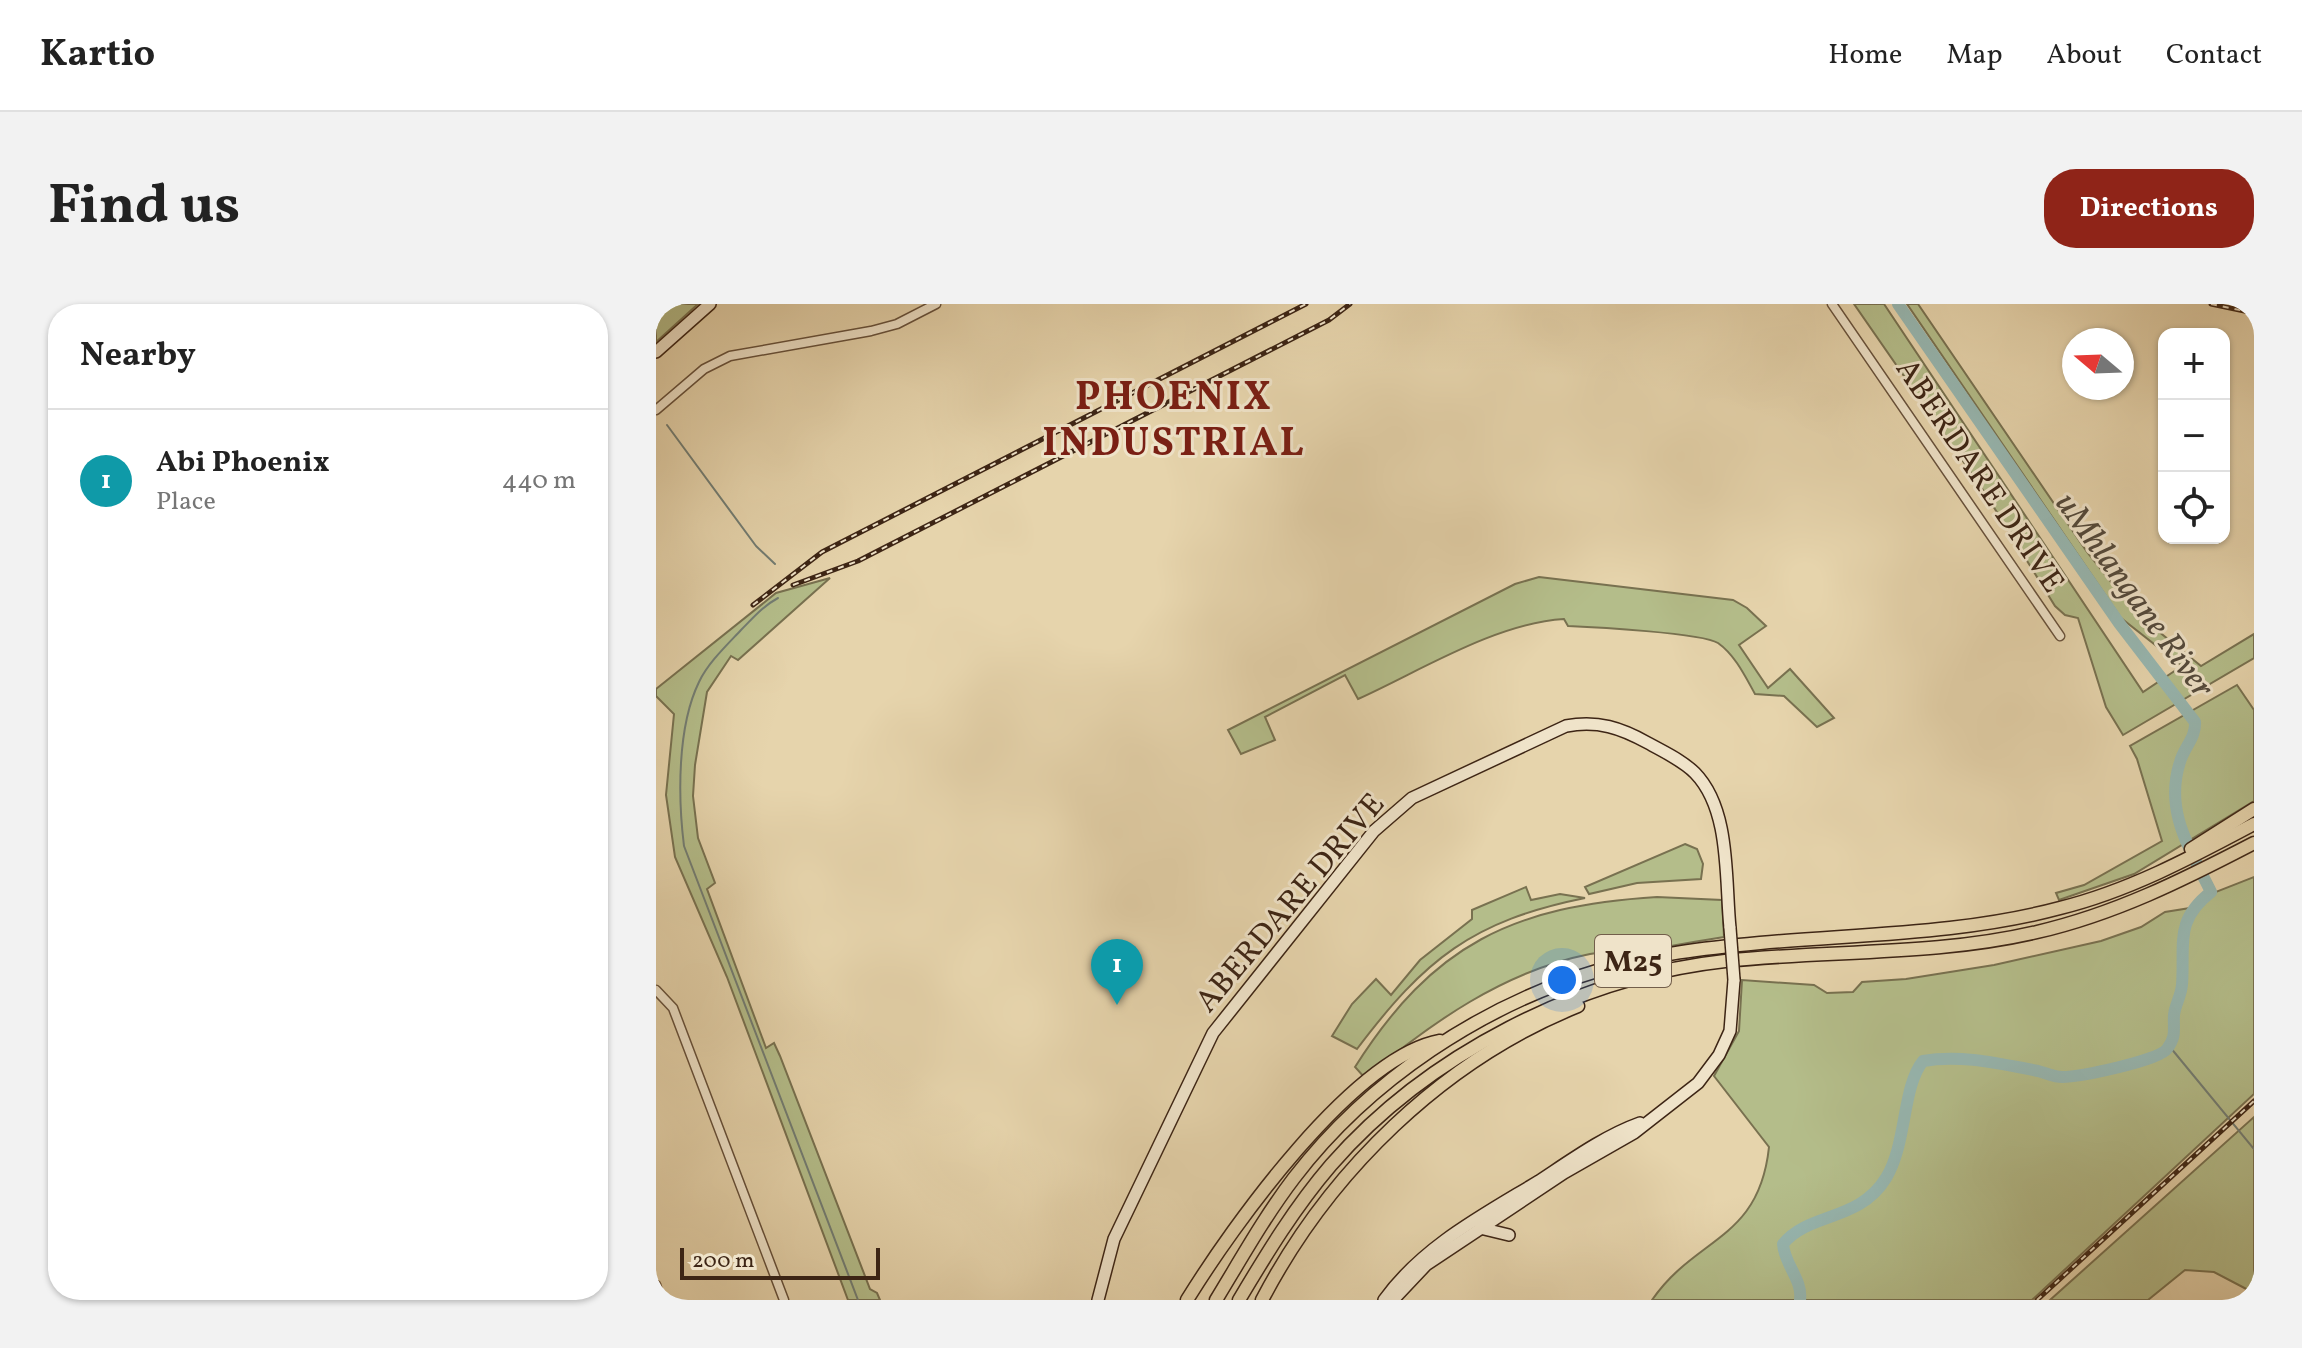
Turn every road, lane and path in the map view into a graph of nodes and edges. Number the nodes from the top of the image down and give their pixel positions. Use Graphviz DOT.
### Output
graph roads {
  1 [pos="710,304"];
  2 [pos="1832,304"];
  3 [pos="930,305"];
  4 [pos="656,352"];
  5 [pos="656,410"];
  6 [pos="2060,636"];
  7 [pos="2254,809"];
  8 [pos="2254,824"];
  9 [pos="2254,843"];
  10 [pos="2254,853"];
  11 [pos="2175,862"];
  12 [pos="2204,873"];
  13 [pos="2162,894"];
  14 [pos="656,990"];
  15 [pos="1448,1041"];
  16 [pos="1632,1130"];
  17 [pos="1480,1228"];
  18 [pos="1509,1235"];
  19 [pos="656,1285"];
  20 [pos="661,1300"];
  21 [pos="784,1300"];
  22 [pos="1098,1300"];
  23 [pos="1187,1300"];
  24 [pos="1216,1300"];
  25 [pos="1239,1300"];
  26 [pos="1262,1300"];
  27 [pos="1384,1300"];
  28 [pos="1393,1300"];
  1 -- 4 [label="street"];
  2 -- 6 [label="street, ABERDARE DRIVE"];
  3 -- 5 [label="street"];
  7 -- 11 [label="main road"];
  8 -- 11 [label="main road"];
  9 -- 12 [label="main road, M25"];
  10 -- 12 [label="main road"];
  11 -- 15 [label="main road, M25"];
  12 -- 13 [label="main road, M25"];
  13 -- 25 [label="main road, M25"];
  13 -- 26 [label="main road"];
  14 -- 21 [label="street"];
  15 -- 23 [label="main road"];
  15 -- 24 [label="main road, M25"];
  16 -- 17 [label="street"];
  16 -- 22 [label="street, ABERDARE DRIVE, bridge"];
  16 -- 27 [label="street"];
  17 -- 18 [label="street"];
  17 -- 28 [label="street"];
  19 -- 20 [label="street"];
}
